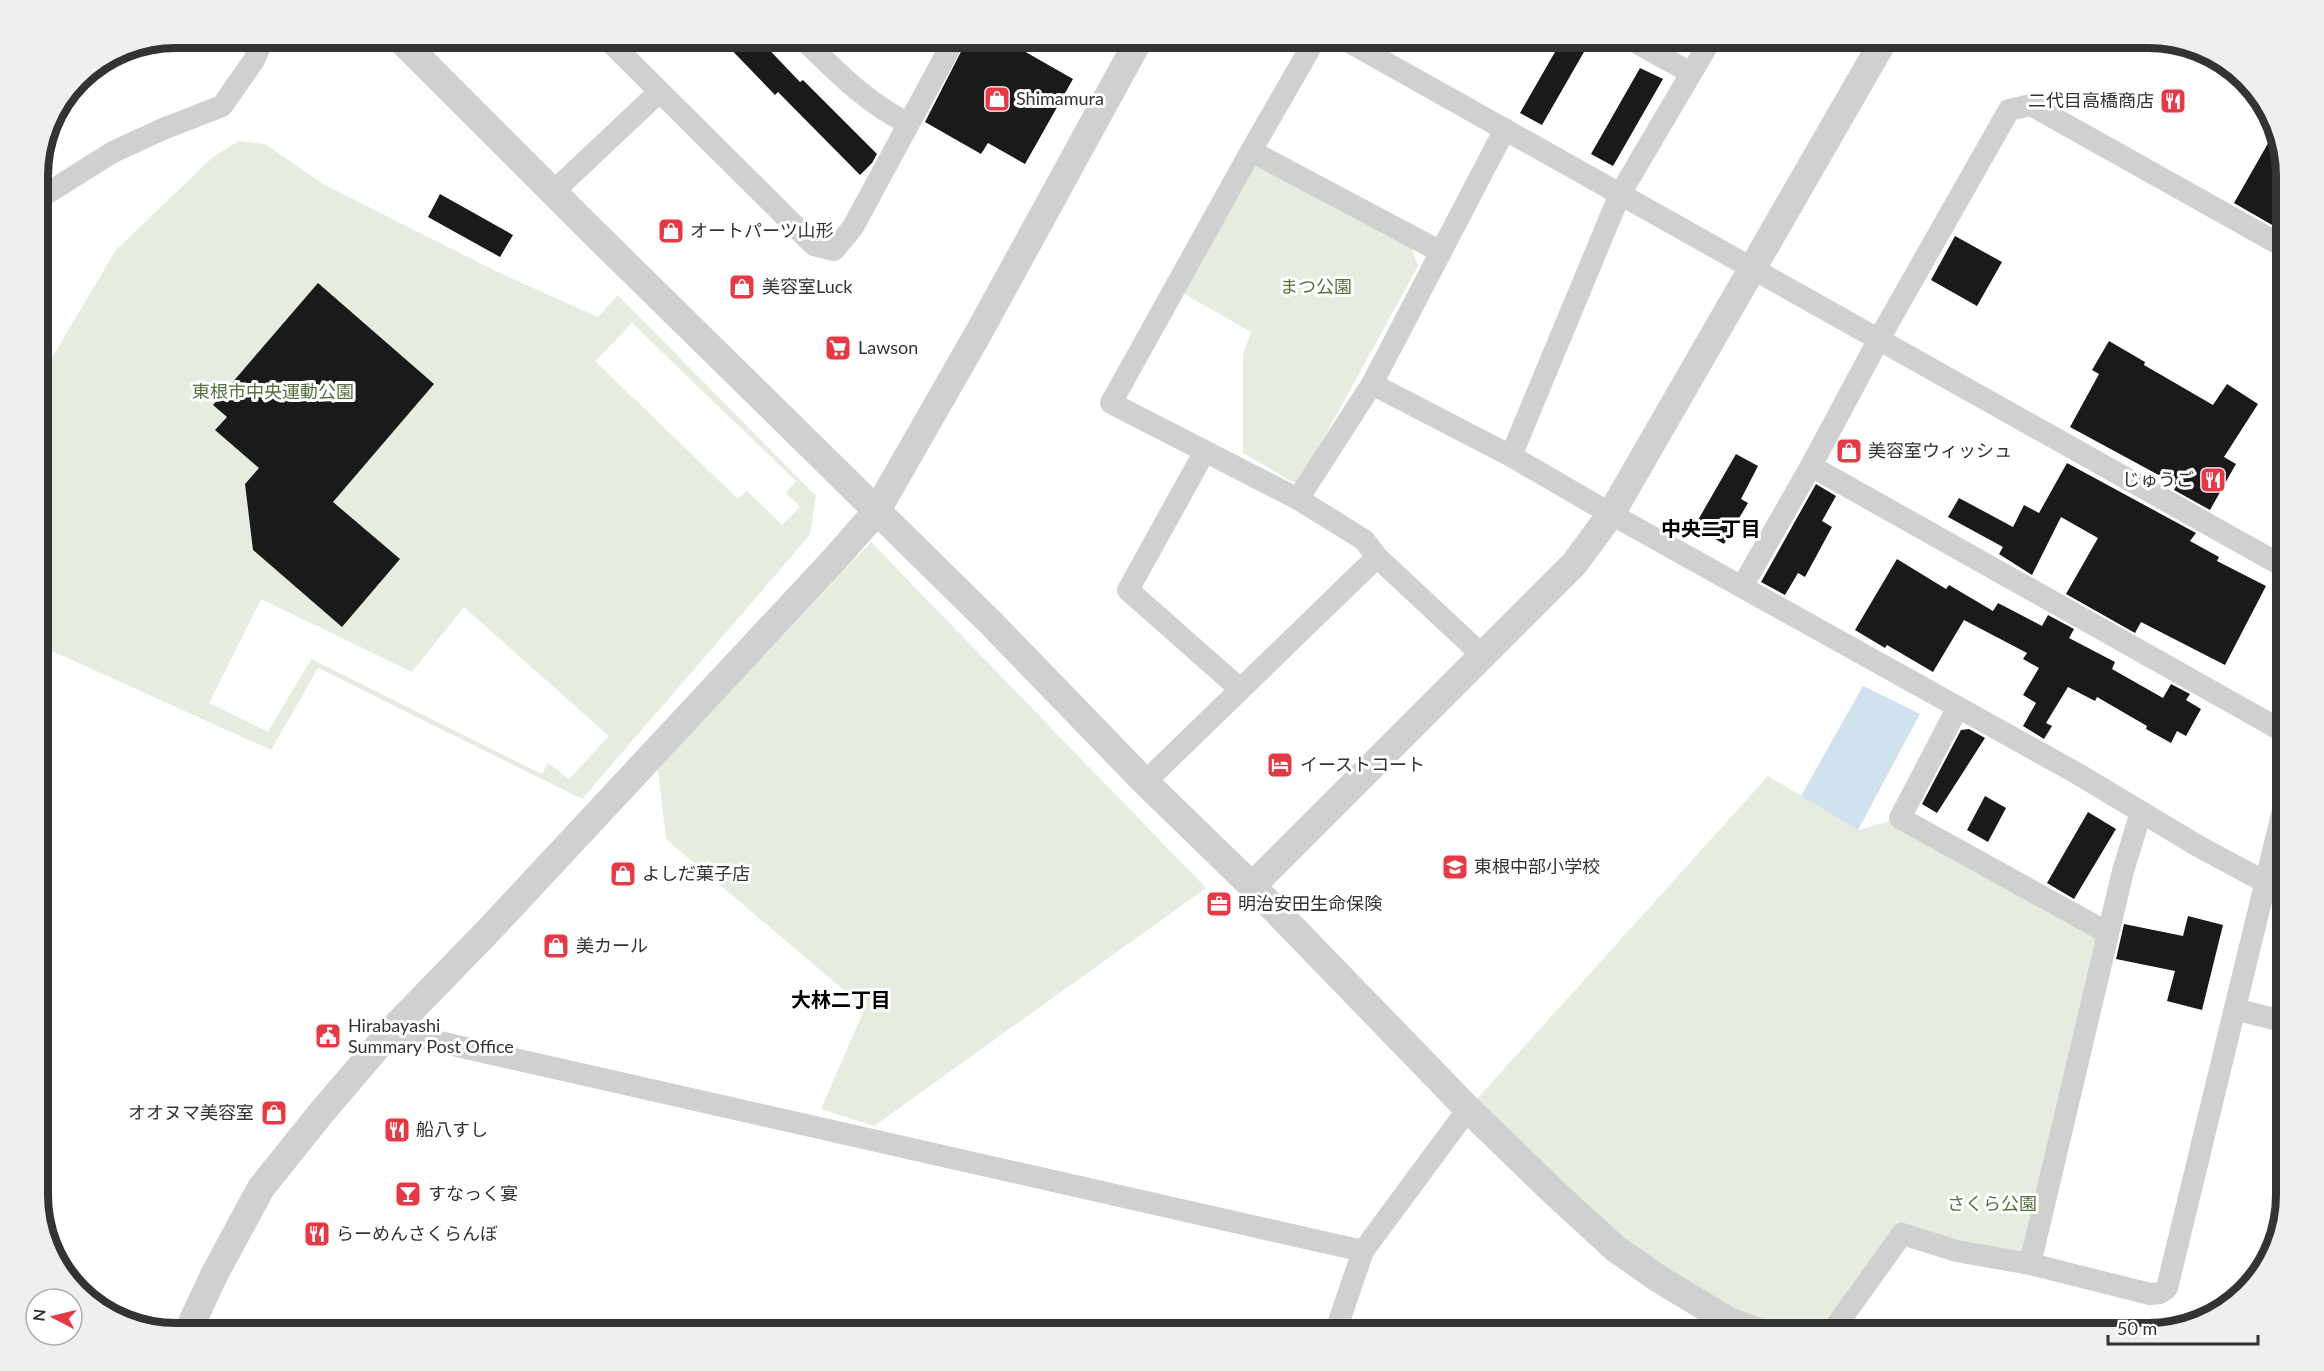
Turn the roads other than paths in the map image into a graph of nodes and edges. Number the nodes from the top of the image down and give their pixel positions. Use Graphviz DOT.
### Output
graph roads {
  1 [pos="259,48"];
  2 [pos="409,48"];
  3 [pos="616,48"];
  4 [pos="812,48"];
  5 [pos="949,48"];
  6 [pos="1135,48"];
  7 [pos="1310,48"];
  8 [pos="1360,48"];
  9 [pos="1646,48"];
  10 [pos="1706,48"];
  11 [pos="1879,48"];
  12 [pos="1691,73"];
  13 [pos="659,92"];
  14 [pos="908,123"];
  15 [pos="1505,129"];
  16 [pos="1251,151"];
  17 [pos="553,192"];
  18 [pos="48,193"];
  19 [pos="1620,194"];
  20 [pos="2276,242"];
  21 [pos="1441,252"];
  22 [pos="1752,267"];
  23 [pos="1879,339"];
  24 [pos="1372,384"];
  25 [pos="1204,451"];
  26 [pos="1511,456"];
  27 [pos="1811,466"];
  28 [pos="1298,499"];
  29 [pos="876,512"];
  30 [pos="1611,514"];
  31 [pos="1377,557"];
  32 [pos="2276,562"];
  33 [pos="1742,587"];
  34 [pos="1482,655"];
  35 [pos="1240,689"];
  36 [pos="1958,707"];
  37 [pos="2276,727"];
  38 [pos="1145,782"];
  39 [pos="2141,812"];
  40 [pos="2276,838"];
  41 [pos="2265,882"];
  42 [pos="1252,886"];
  43 [pos="2108,933"];
  44 [pos="2235,1010"];
  45 [pos="2276,1020"];
  46 [pos="391,1031"];
  47 [pos="1468,1109"];
  48 [pos="1363,1251"];
  49 [pos="2030,1264"];
  50 [pos="192,1323"];
  51 [pos="1339,1323"];
  52 [pos="1734,1323"];
  53 [pos="1839,1323"];
  1 -- 18 [label="street"];
  2 -- 17 [label="street"];
  3 -- 13 [label="street"];
  4 -- 14 [label="street"];
  5 -- 14 [label="street"];
  6 -- 29 [label="street"];
  7 -- 16 [label="street"];
  8 -- 15 [label="street"];
  9 -- 12 [label="street"];
  10 -- 12 [label="street"];
  11 -- 22 [label="street"];
  12 -- 19 [label="street"];
  13 -- 14 [label="street"];
  13 -- 17 [label="street"];
  15 -- 19 [label="street"];
  15 -- 21 [label="street"];
  16 -- 21 [label="street"];
  16 -- 25 [label="street"];
  17 -- 29 [label="street"];
  19 -- 22 [label="street"];
  19 -- 26 [label="street"];
  20 -- 23 [label="street"];
  21 -- 24 [label="street"];
  22 -- 23 [label="street"];
  22 -- 30 [label="street"];
  23 -- 27 [label="street"];
  23 -- 32 [label="street"];
  24 -- 26 [label="street"];
  24 -- 28 [label="street"];
  25 -- 28 [label="street"];
  25 -- 35 [label="street"];
  26 -- 30 [label="street"];
  27 -- 33 [label="street"];
  27 -- 37 [label="street"];
  28 -- 31 [label="street"];
  29 -- 38 [label="street"];
  29 -- 46 [label="street"];
  30 -- 33 [label="street"];
  30 -- 34 [label="street"];
  31 -- 34 [label="street"];
  31 -- 35 [label="street"];
  33 -- 36 [label="street"];
  34 -- 42 [label="street"];
  35 -- 38 [label="street"];
  36 -- 39 [label="street"];
  36 -- 43 [label="street"];
  38 -- 42 [label="street"];
  39 -- 41 [label="street"];
  39 -- 43 [label="street"];
  40 -- 41 [label="street"];
  41 -- 44 [label="street"];
  42 -- 47 [label="street"];
  43 -- 49 [label="street"];
  44 -- 45 [label="street"];
  44 -- 49 [label="street"];
  46 -- 48 [label="street"];
  46 -- 50 [label="street"];
  47 -- 48 [label="street"];
  47 -- 52 [label="street"];
  48 -- 51 [label="street"];
  49 -- 53 [label="street"];
}
